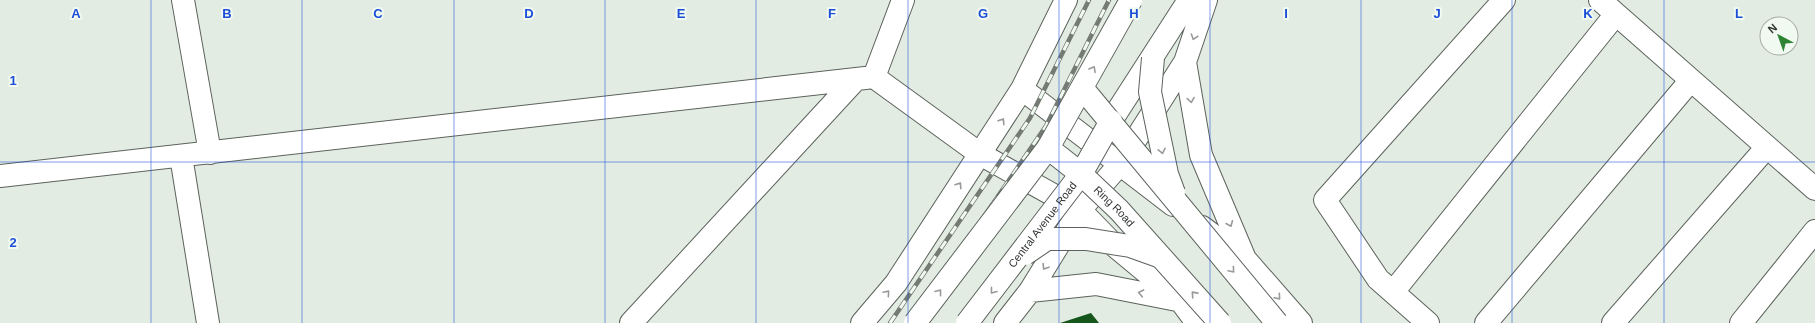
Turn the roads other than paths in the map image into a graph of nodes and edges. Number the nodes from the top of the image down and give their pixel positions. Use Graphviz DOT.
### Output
graph roads {
  1 [pos="183,0"];
  2 [pos="903,0"];
  3 [pos="1066,0"];
  4 [pos="1131,0"];
  5 [pos="1189,0"];
  6 [pos="1206,0"];
  7 [pos="1504,0"];
  8 [pos="1600,0"];
  9 [pos="1616,14"];
  10 [pos="1153,58"];
  11 [pos="1185,62"];
  12 [pos="865,78"];
  13 [pos="1692,80"];
  14 [pos="1022,89"];
  15 [pos="1082,89"];
  16 [pos="1111,121"];
  17 [pos="1768,147"];
  18 [pos="1048,148"];
  19 [pos="210,152"];
  20 [pos="980,154"];
  21 [pos="181,156"];
  22 [pos="1120,164"];
  23 [pos="1081,174"];
  24 [pos="0,176"];
  25 [pos="1815,189"];
  26 [pos="1179,206"];
  27 [pos="1080,210"];
  28 [pos="1815,231"];
  29 [pos="1161,257"];
  30 [pos="1245,258"];
  31 [pos="1011,264"];
  32 [pos="1030,291"];
  33 [pos="1393,292"];
  34 [pos="1180,300"];
  35 [pos="208,323"];
  36 [pos="632,323"];
  37 [pos="862,323"];
  38 [pos="915,323"];
  39 [pos="967,323"];
  40 [pos="1005,323"];
  41 [pos="1197,323"];
  42 [pos="1220,323"];
  43 [pos="1277,323"];
  44 [pos="1302,323"];
  45 [pos="1428,323"];
  46 [pos="1486,323"];
  47 [pos="1613,323"];
  48 [pos="1740,323"];
  1 -- 19 [label="main road"];
  2 -- 12 [label="main road"];
  3 -- 14 [label="main road"];
  15 -- 4 [label="main road, one-way, bridge"];
  5 -- 10 [label="main road"];
  6 -- 11 [label="main road, one-way"];
  7 -- 33 [label="main road"];
  8 -- 9 [label="main road"];
  9 -- 13 [label="main road"];
  9 -- 33 [label="main road"];
  10 -- 16 [label="main road"];
  10 -- 26 [label="main road, one-way, bridge"];
  11 -- 22 [label="main road, Central Avenue Road"];
  11 -- 30 [label="main road, one-way"];
  12 -- 19 [label="main road"];
  12 -- 20 [label="main road"];
  12 -- 36 [label="main road"];
  13 -- 17 [label="main road"];
  13 -- 46 [label="main road"];
  20 -- 14 [label="main road, one-way"];
  14 -- 22 [label="main road"];
  15 -- 16 [label="main road, bridge"];
  15 -- 18 [label="main road, bridge"];
  16 -- 23 [label="main road, Central Avenue Road, bridge"];
  16 -- 26 [label="main road, bridge"];
  17 -- 25 [label="main road"];
  17 -- 47 [label="main road"];
  18 -- 23 [label="main road, Ring Road, bridge"];
  38 -- 18 [label="main road, one-way, bridge"];
  19 -- 21 [label="main road"];
  20 -- 27 [label="main road"];
  37 -- 20 [label="main road, one-way"];
  21 -- 24 [label="main road"];
  21 -- 35 [label="main road"];
  22 -- 27 [label="main road, Central Avenue Road"];
  22 -- 30 [label="main road"];
  23 -- 29 [label="main road, Ring Road, bridge"];
  23 -- 31 [label="main road, Central Avenue Road, bridge"];
  26 -- 43 [label="main road, one-way, bridge"];
  27 -- 32 [label="main road, Central Avenue Road, one-way"];
  27 -- 34 [label="main road"];
  28 -- 48 [label="main road"];
  29 -- 31 [label="main road, bridge"];
  42 -- 29 [label="main road, Ring Road, one-way, bridge"];
  30 -- 44 [label="main road, one-way"];
  31 -- 39 [label="main road, Central Avenue Road, one-way, bridge"];
  34 -- 32 [label="main road, one-way"];
  32 -- 40 [label="main road, Central Avenue Road"];
  33 -- 45 [label="main road"];
  34 -- 41 [label="main road"];
}
